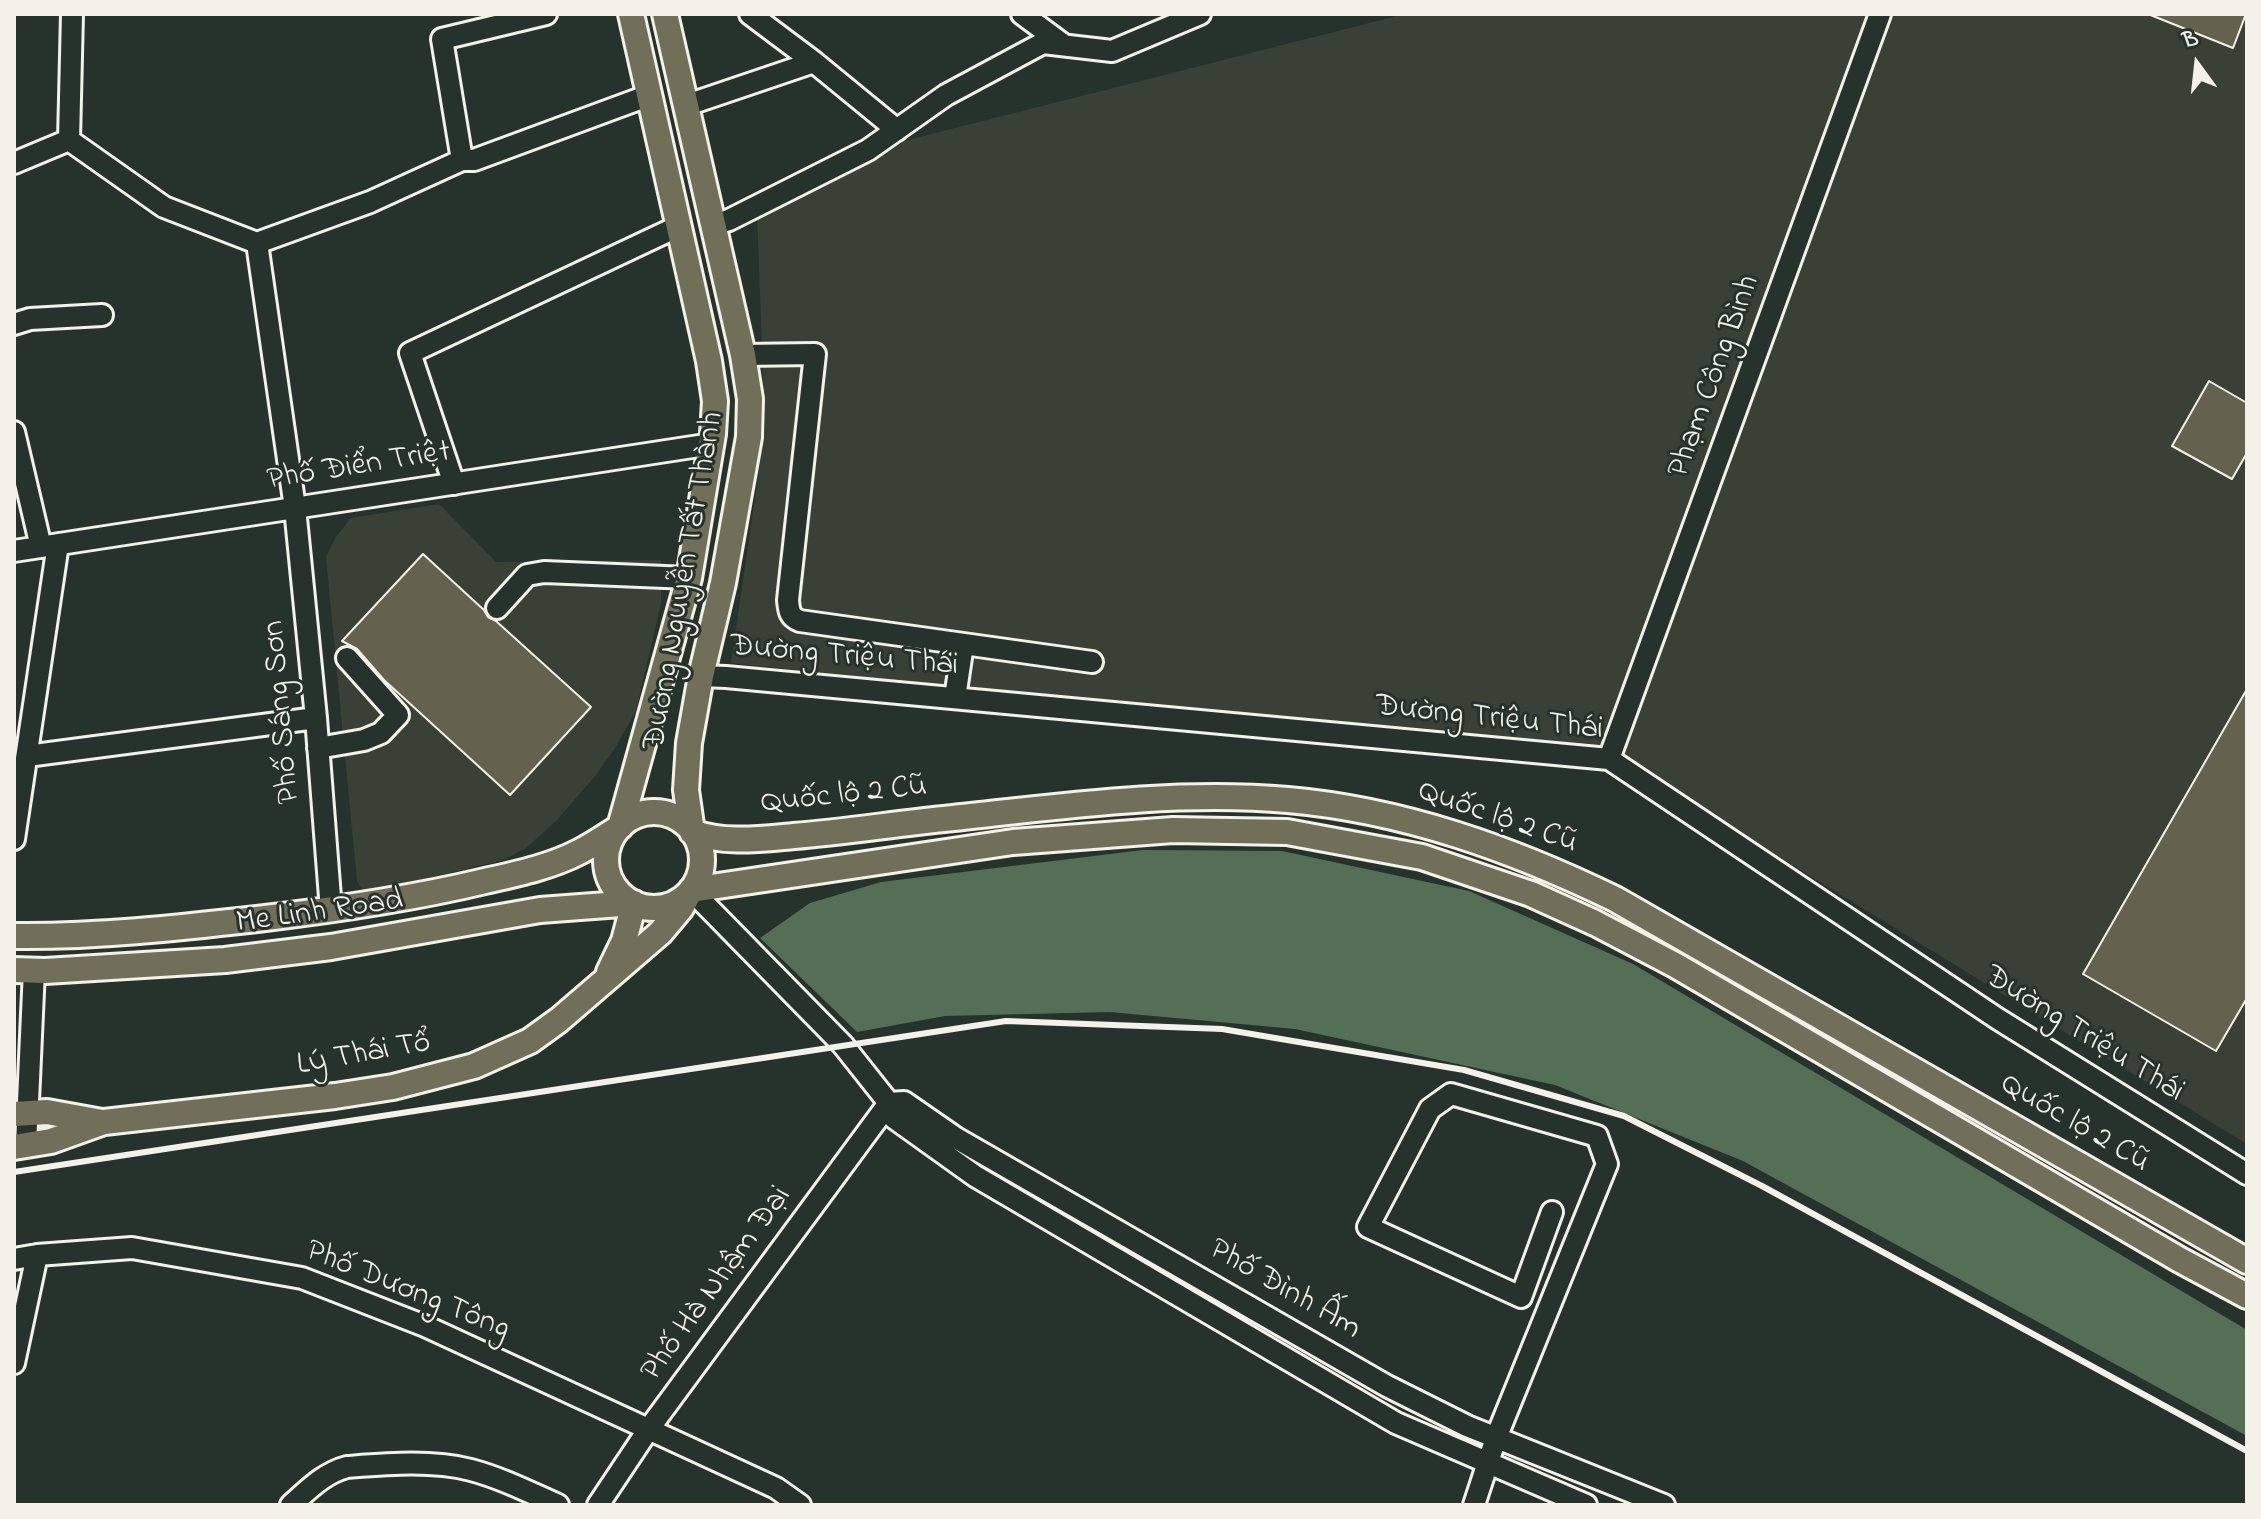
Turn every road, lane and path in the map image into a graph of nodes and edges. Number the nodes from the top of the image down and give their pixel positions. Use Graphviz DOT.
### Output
graph roads {
  1 [pos="72,14"];
  2 [pos="546,14"];
  3 [pos="631,14"];
  4 [pos="665,14"];
  5 [pos="750,14"];
  6 [pos="1022,14"];
  7 [pos="1200,14"];
  8 [pos="1880,14"];
  9 [pos="1064,45"];
  10 [pos="814,62"];
  11 [pos="650,95"];
  12 [pos="687,105"];
  13 [pos="897,130"];
  14 [pos="69,140"];
  15 [pos="462,160"];
  16 [pos="14,163"];
  17 [pos="713,225"];
  18 [pos="679,226"];
  19 [pos="257,243"];
  20 [pos="102,315"];
  21 [pos="14,324"];
  22 [pos="743,355"];
  23 [pos="14,432"];
  24 [pos="712,444"];
  25 [pos="454,484"];
  26 [pos="295,508"];
  27 [pos="50,546"];
  28 [pos="14,551"];
  29 [pos="689,578"];
  30 [pos="497,608"];
  31 [pos="963,644"];
  32 [pos="347,658"];
  33 [pos="1092,662"];
  34 [pos="701,676"];
  35 [pos="955,698"];
  36 [pos="316,718"];
  37 [pos="318,748"];
  38 [pos="27,756"];
  39 [pos="1609,759"];
  40 [pos="620,827"];
  41 [pos="692,832"];
  42 [pos="14,839"];
  43 [pos="691,890"];
  44 [pos="634,903"];
  45 [pos="331,910"];
  46 [pos="14,936"];
  47 [pos="24,970"];
  48 [pos="607,978"];
  49 [pos="889,1103"];
  50 [pos="21,1114"];
  51 [pos="104,1122"];
  52 [pos="20,1146"];
  53 [pos="2247,1174"];
  54 [pos="1552,1212"];
  55 [pos="37,1255"];
  56 [pos="14,1259"];
  57 [pos="2247,1261"];
  58 [pos="2247,1296"];
  59 [pos="14,1363"];
  60 [pos="648,1430"];
  61 [pos="1496,1438"];
  62 [pos="1487,1463"];
  63 [pos="291,1505"];
  64 [pos="558,1505"];
  65 [pos="598,1505"];
  66 [pos="800,1505"];
  67 [pos="1474,1505"];
  68 [pos="1586,1505"];
  69 [pos="1664,1505"];
  1 -- 14 [label="street"];
  2 -- 15 [label="street"];
  3 -- 11 [label="main road, Đường Nguyễn Tất Thành"];
  4 -- 12 [label="main road, Đường Nguyễn Tất Thành"];
  5 -- 10 [label="street"];
  6 -- 9 [label="street"];
  7 -- 9 [label="street"];
  8 -- 39 [label="street, Phạm Công Bình"];
  9 -- 13 [label="street"];
  10 -- 12 [label="street"];
  10 -- 13 [label="street"];
  11 -- 15 [label="street"];
  11 -- 18 [label="main road, Đường Nguyễn Tất Thành"];
  12 -- 17 [label="main road, Đường Nguyễn Tất Thành"];
  13 -- 17 [label="street"];
  14 -- 16 [label="street"];
  14 -- 19 [label="street"];
  15 -- 19 [label="street"];
  17 -- 22 [label="main road, Đường Nguyễn Tất Thành"];
  18 -- 24 [label="main road, Đường Nguyễn Tất Thành"];
  18 -- 25 [label="street"];
  19 -- 26 [label="street, Phố Sáng Sơn"];
  20 -- 21 [label="street"];
  22 -- 31 [label="street"];
  22 -- 34 [label="main road, Đường Nguyễn Tất Thành"];
  23 -- 27 [label="street"];
  24 -- 25 [label="street, Phố Điển Triệt"];
  24 -- 29 [label="main road, Đường Nguyễn Tất Thành"];
  25 -- 26 [label="street, Phố Điển Triệt"];
  26 -- 27 [label="street, Phố Điển Triệt"];
  26 -- 36 [label="street, Phố Sáng Sơn"];
  27 -- 28 [label="street, Phố Điển Triệt"];
  27 -- 38 [label="street"];
  29 -- 30 [label="street"];
  29 -- 40 [label="main road, Đường Nguyễn Tất Thành"];
  31 -- 33 [label="street"];
  31 -- 35 [label="street"];
  32 -- 37 [label="street"];
  34 -- 35 [label="street, Đường Triệu Thái"];
  34 -- 41 [label="main road, Đường Nguyễn Tất Thành"];
  35 -- 39 [label="street, Đường Triệu Thái"];
  36 -- 37 [label="street, Phố Sáng Sơn"];
  36 -- 38 [label="street"];
  37 -- 45 [label="street, Phố Sáng Sơn"];
  38 -- 42 [label="street"];
  39 -- 53 [label="street, Đường Triệu Thái"];
  40 -- 41 [label="main road"];
  40 -- 44 [label="main road"];
  40 -- 45 [label="main road, Me Linh Road"];
  41 -- 43 [label="main road"];
  41 -- 57 [label="main road, Quốc lộ 2 Cũ"];
  43 -- 44 [label="main road"];
  43 -- 48 [label="main road, Lý Thái Tổ"];
  43 -- 49 [label="street, Phố Đình Ấm"];
  43 -- 58 [label="main road, Quốc lộ 2 Cũ"];
  44 -- 47 [label="main road, Me Linh Road"];
  44 -- 48 [label="main road, Lý Thái Tổ"];
  45 -- 46 [label="main road, Me Linh Road"];
  47 -- 50 [label="street"];
  48 -- 51 [label="main road, Lý Thái Tổ"];
  49 -- 60 [label="street, Phố Hà Nhậm Đại"];
  49 -- 61 [label="street, Phố Đình Ấm"];
  49 -- 62 [label="street, Phố Đình Ấm"];
  50 -- 51 [label="main road, Lý Thái Tổ"];
  50 -- 52 [label="street"];
  51 -- 52 [label="main road, Lý Thái Tổ"];
  54 -- 61 [label="street"];
  55 -- 56 [label="street, Phố Dương Tông"];
  55 -- 59 [label="street"];
  55 -- 60 [label="street, Phố Dương Tông"];
  60 -- 65 [label="street, Phố Hà Nhậm Đại"];
  60 -- 66 [label="street, Phố Dương Tông"];
  61 -- 62 [label="street"];
  61 -- 69 [label="street, Phố Đình Ấm"];
  62 -- 67 [label="street"];
  62 -- 68 [label="street, Phố Đình Ấm"];
  63 -- 64 [label="street"];
}
